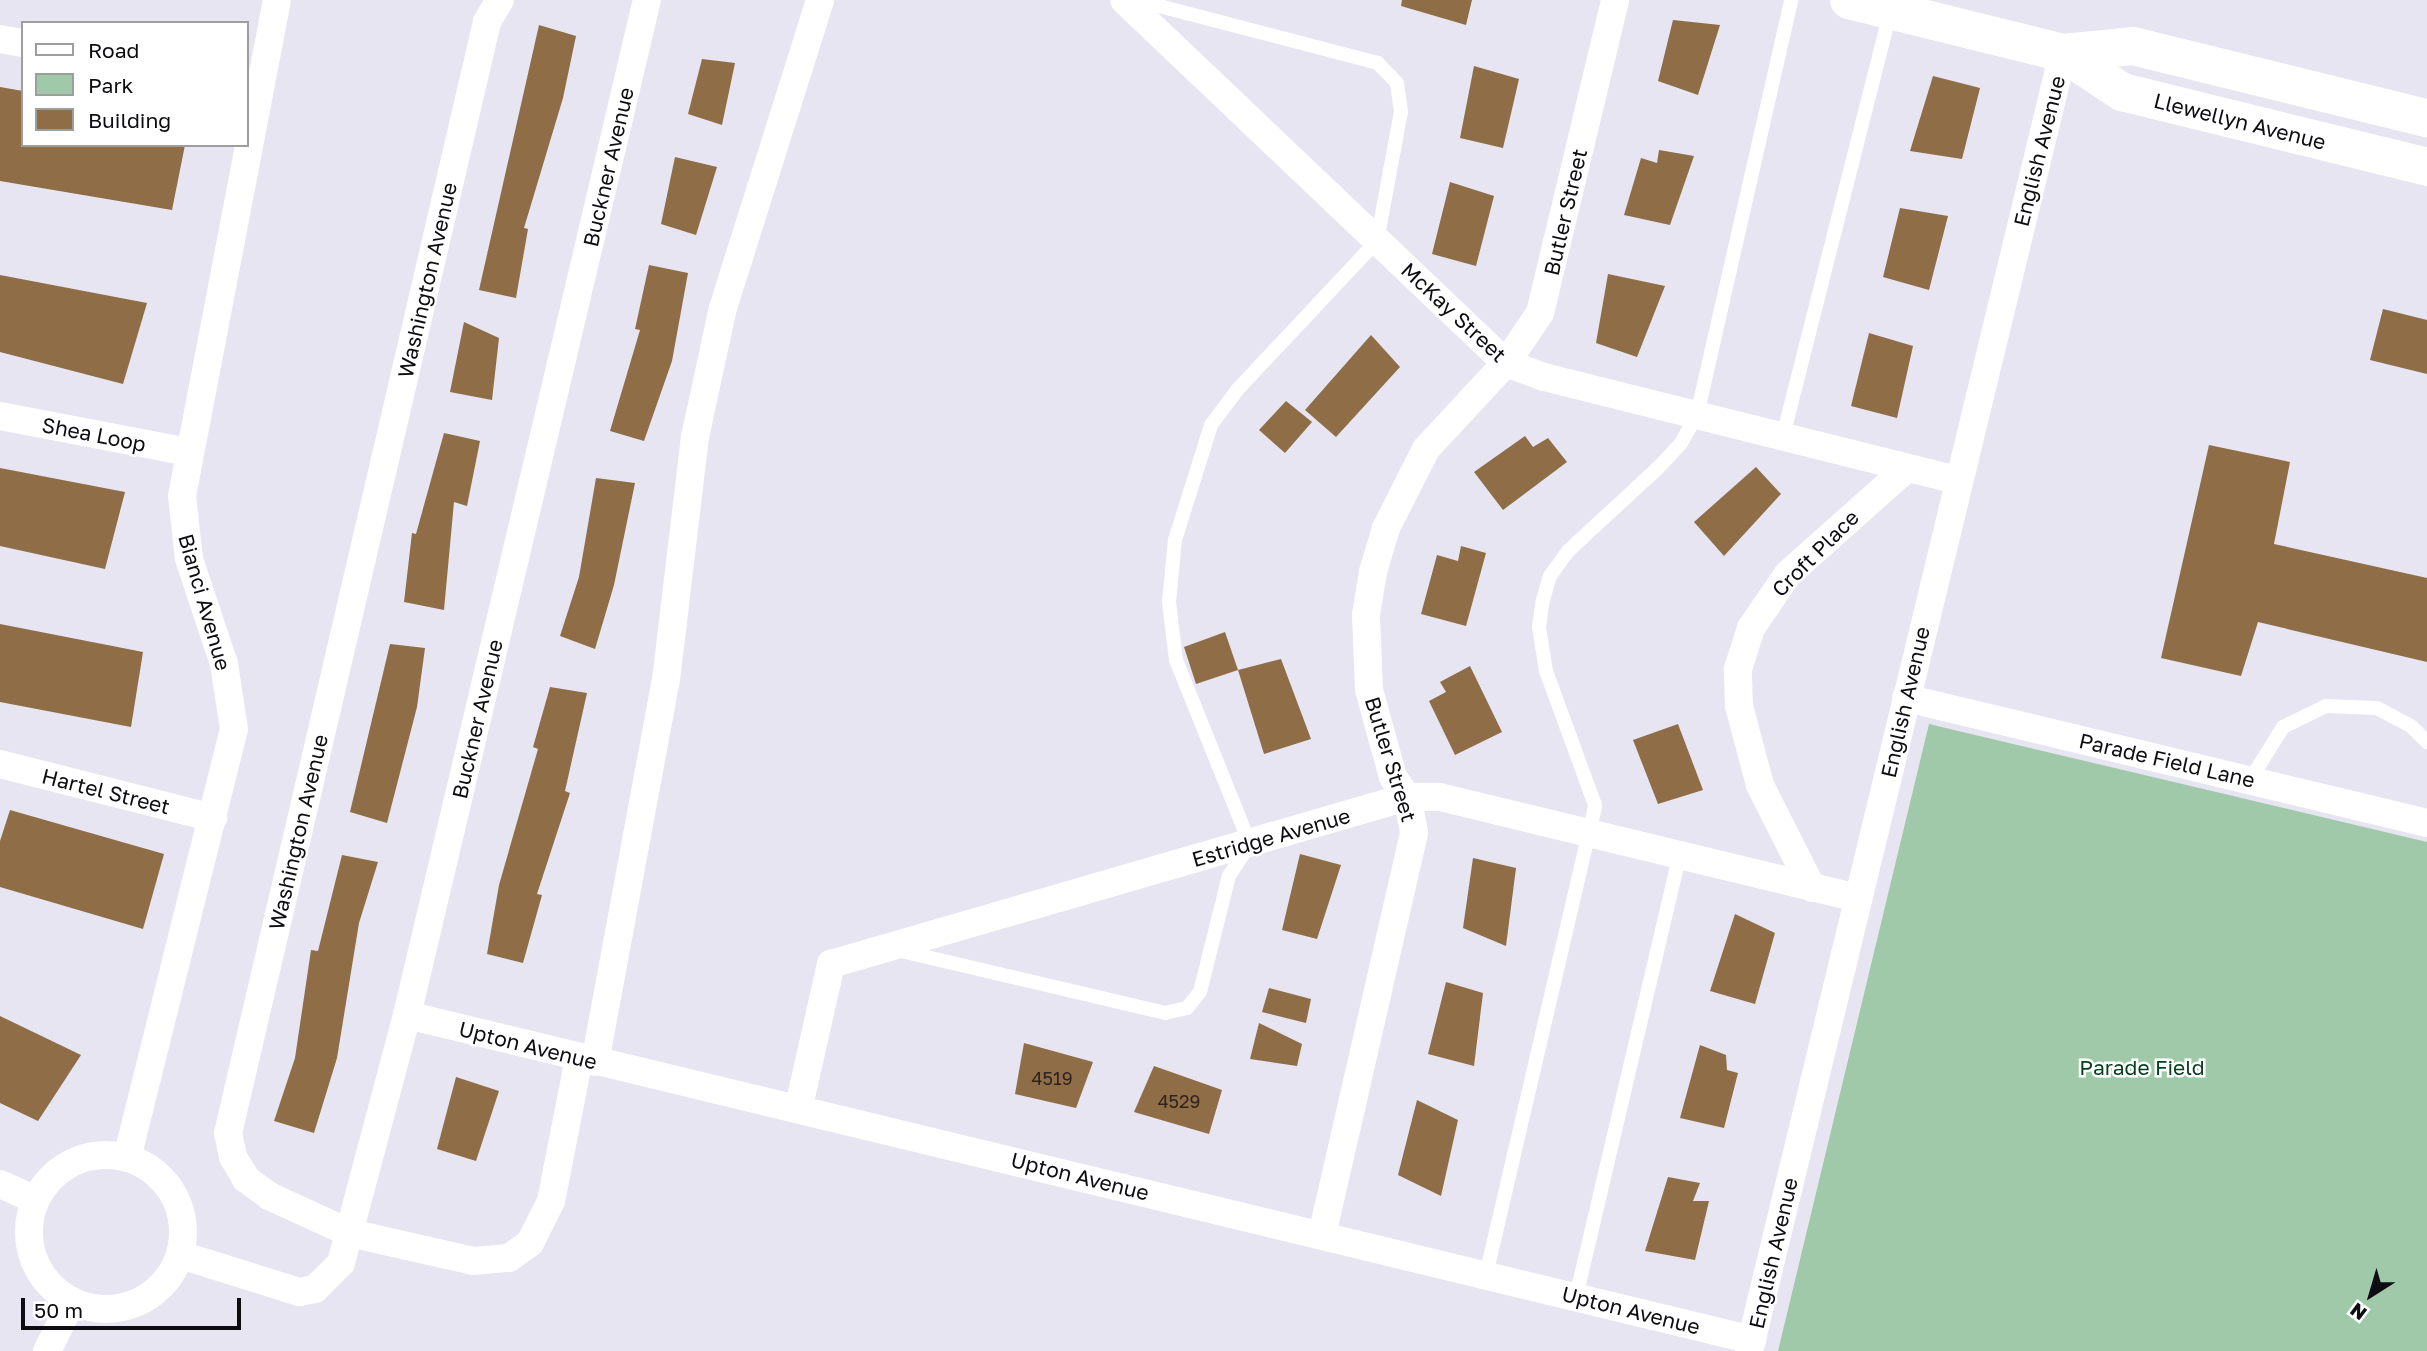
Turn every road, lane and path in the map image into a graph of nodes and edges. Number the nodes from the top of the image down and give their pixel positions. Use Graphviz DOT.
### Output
graph roads {
  1 [pos="277,0"];
  2 [pos="500,0"];
  3 [pos="647,0"];
  4 [pos="820,0"];
  5 [pos="1124,0"];
  6 [pos="1136,0"];
  7 [pos="1615,0"];
  8 [pos="1791,0"];
  9 [pos="1849,0"];
  10 [pos="1892,10"];
  11 [pos="0,39"];
  12 [pos="21,43"];
  13 [pos="2063,53"];
  14 [pos="253,87"];
  15 [pos="248,116"];
  16 [pos="2427,118"];
  17 [pos="242,147"];
  18 [pos="2427,167"];
  19 [pos="1377,241"];
  20 [pos="1506,363"];
  21 [pos="1697,415"];
  22 [pos="0,416"];
  23 [pos="1783,436"];
  24 [pos="189,452"];
  25 [pos="1907,468"];
  26 [pos="1957,480"];
  27 [pos="1906,698"];
  28 [pos="2427,742"];
  29 [pos="0,764"];
  30 [pos="2250,780"];
  31 [pos="1407,797"];
  32 [pos="213,818"];
  33 [pos="2427,823"];
  34 [pos="1591,835"];
  35 [pos="1250,844"];
  36 [pos="1679,857"];
  37 [pos="1812,888"];
  38 [pos="1858,898"];
  39 [pos="888,948"];
  40 [pos="407,1015"];
  41 [pos="587,1060"];
  42 [pos="799,1107"];
  43 [pos="127,1158"];
  44 [pos="0,1184"];
  45 [pos="36,1200"];
  46 [pos="351,1233"];
  47 [pos="1322,1235"];
  48 [pos="181,1255"];
  49 [pos="1486,1275"];
  50 [pos="1576,1297"];
  51 [pos="72,1301"];
  52 [pos="1751,1345"];
  53 [pos="47,1351"];
  1 -- 14 [label="street, Bianci Avenue"];
  2 -- 46 [label="street, Washington Avenue"];
  3 -- 40 [label="street, Buckner Avenue"];
  4 -- 41 [label="street, Washington Avenue"];
  5 -- 19 [label="street, McKay Street"];
  6 -- 19 [label="lane"];
  7 -- 20 [label="street, Butler Street"];
  8 -- 21 [label="lane"];
  9 -- 10 [label="street, Llewellyn Avenue"];
  10 -- 13 [label="street, Llewellyn Avenue"];
  10 -- 23 [label="lane"];
  11 -- 12 [label="street"];
  13 -- 16 [label="street, Llewellyn Avenue"];
  13 -- 18 [label="street, Llewellyn Avenue"];
  13 -- 26 [label="street, English Avenue"];
  14 -- 15 [label="street, Bianci Avenue"];
  17 -- 24 [label="street, Bianci Avenue"];
  19 -- 20 [label="street, McKay Street"];
  19 -- 35 [label="lane"];
  20 -- 21 [label="street, McKay Street"];
  20 -- 31 [label="street, Butler Street"];
  21 -- 23 [label="street, McKay Street"];
  21 -- 34 [label="lane"];
  22 -- 24 [label="street, Shea Loop"];
  23 -- 25 [label="street, McKay Street"];
  24 -- 32 [label="street, Bianci Avenue"];
  25 -- 26 [label="street, McKay Street"];
  25 -- 37 [label="street, Croft Place"];
  26 -- 27 [label="street, English Avenue"];
  27 -- 30 [label="street, Parade Field Lane"];
  27 -- 38 [label="street, English Avenue"];
  28 -- 30 [label="lane"];
  29 -- 32 [label="street, Hartel Street"];
  30 -- 33 [label="street, Parade Field Lane"];
  31 -- 34 [label="street, Estridge Avenue"];
  31 -- 35 [label="street, Estridge Avenue"];
  31 -- 47 [label="street, Butler Street"];
  32 -- 43 [label="street, Bianci Avenue"];
  34 -- 36 [label="street, Estridge Avenue"];
  34 -- 49 [label="lane"];
  35 -- 39 [label="street, Estridge Avenue"];
  35 -- 39 [label="lane"];
  36 -- 37 [label="street, Estridge Avenue"];
  36 -- 50 [label="lane"];
  37 -- 38 [label="street, Estridge Avenue"];
  38 -- 52 [label="street, English Avenue"];
  39 -- 42 [label="street, Estridge Avenue"];
  40 -- 41 [label="street, Upton Avenue"];
  40 -- 46 [label="street, Buckner Avenue"];
  41 -- 42 [label="street, Upton Avenue"];
  41 -- 46 [label="street, Washington Avenue"];
  42 -- 47 [label="street, Upton Avenue"];
  43 -- 45 [label="street"];
  43 -- 48 [label="street"];
  44 -- 45 [label="street"];
  45 -- 51 [label="street"];
  46 -- 48 [label="street, Buckner Avenue"];
  47 -- 49 [label="street, Upton Avenue"];
  48 -- 51 [label="street"];
  49 -- 50 [label="street, Upton Avenue"];
  50 -- 52 [label="street, Upton Avenue"];
  51 -- 53 [label="street"];
}
